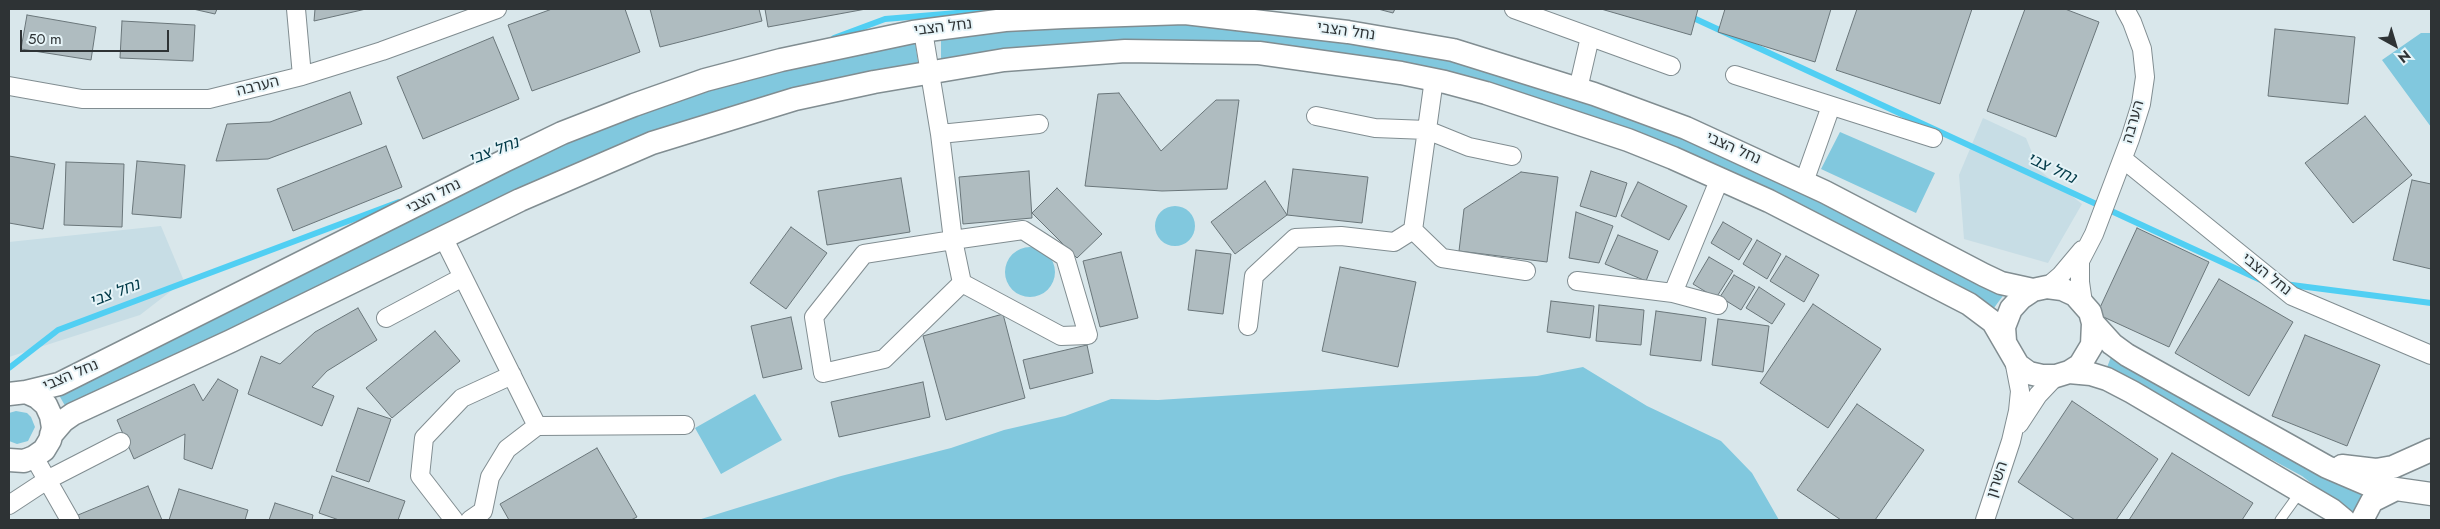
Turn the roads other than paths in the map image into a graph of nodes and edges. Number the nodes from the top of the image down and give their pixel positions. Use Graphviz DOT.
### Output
graph roads {
  1 [pos="296,9"];
  2 [pos="497,9"];
  3 [pos="1514,9"];
  4 [pos="2124,9"];
  5 [pos="923,31"];
  6 [pos="1590,38"];
  7 [pos="1671,66"];
  8 [pos="929,72"];
  9 [pos="1735,75"];
  10 [pos="302,76"];
  11 [pos="1434,79"];
  12 [pos="9,86"];
  13 [pos="1578,89"];
  14 [pos="1831,106"];
  15 [pos="1316,116"];
  16 [pos="1039,124"];
  17 [pos="1428,130"];
  18 [pos="940,134"];
  19 [pos="1933,138"];
  20 [pos="1512,156"];
  21 [pos="2123,159"];
  22 [pos="1720,178"];
  23 [pos="1804,182"];
  24 [pos="1413,230"];
  25 [pos="2094,234"];
  26 [pos="443,237"];
  27 [pos="953,240"];
  28 [pos="1526,271"];
  29 [pos="463,277"];
  30 [pos="1577,281"];
  31 [pos="962,283"];
  32 [pos="2040,289"];
  33 [pos="1673,293"];
  34 [pos="1718,305"];
  35 [pos="2088,313"];
  36 [pos="386,318"];
  37 [pos="1248,326"];
  38 [pos="2010,350"];
  39 [pos="2431,356"];
  40 [pos="512,374"];
  41 [pos="2063,374"];
  42 [pos="17,393"];
  43 [pos="685,425"];
  44 [pos="537,426"];
  45 [pos="51,434"];
  46 [pos="2011,441"];
  47 [pos="121,442"];
  48 [pos="2431,450"];
  49 [pos="34,457"];
  50 [pos="2311,458"];
  51 [pos="9,460"];
  52 [pos="2431,476"];
  53 [pos="47,480"];
  54 [pos="2301,491"];
  55 [pos="2413,491"];
  56 [pos="9,505"];
  57 [pos="70,520"];
  58 [pos="454,520"];
  59 [pos="470,520"];
  60 [pos="1985,520"];
  61 [pos="2280,520"];
  62 [pos="2344,520"];
  63 [pos="2362,520"];
  1 -- 10 [label="street"];
  2 -- 10 [label="street, הערבה"];
  3 -- 6 [label="street"];
  4 -- 21 [label="street, הערבה"];
  5 -- 8 [label="street"];
  5 -- 13 [label="street, נחל הצבי"];
  5 -- 42 [label="street, נחל הצבי"];
  6 -- 7 [label="street"];
  6 -- 13 [label="street"];
  8 -- 11 [label="street"];
  8 -- 18 [label="street"];
  8 -- 26 [label="street"];
  9 -- 14 [label="street"];
  10 -- 12 [label="street, הערבה"];
  11 -- 17 [label="street"];
  11 -- 22 [label="street"];
  13 -- 23 [label="street, נחל הצבי"];
  14 -- 19 [label="street"];
  14 -- 23 [label="street"];
  15 -- 17 [label="street"];
  16 -- 18 [label="street"];
  17 -- 20 [label="street"];
  17 -- 24 [label="street"];
  18 -- 27 [label="street"];
  21 -- 25 [label="street, הערבה"];
  21 -- 39 [label="street, נחל הצבי"];
  22 -- 33 [label="street"];
  22 -- 38 [label="street"];
  23 -- 32 [label="street, נחל הצבי"];
  24 -- 28 [label="street"];
  24 -- 37 [label="street"];
  25 -- 32 [label="street, הערבה"];
  25 -- 35 [label="street, הערבה"];
  26 -- 29 [label="street"];
  26 -- 45 [label="street"];
  27 -- 31 [label="street"];
  27 -- 31 [label="street"];
  27 -- 31 [label="street"];
  29 -- 36 [label="street"];
  29 -- 40 [label="street"];
  30 -- 33 [label="street"];
  32 -- 35 [label="street"];
  32 -- 38 [label="street"];
  33 -- 34 [label="street"];
  35 -- 41 [label="street"];
  35 -- 50 [label="street"];
  38 -- 41 [label="street"];
  38 -- 46 [label="street, השרון"];
  40 -- 44 [label="street"];
  40 -- 58 [label="street"];
  41 -- 46 [label="street, השרון"];
  41 -- 54 [label="street"];
  42 -- 45 [label="street"];
  43 -- 44 [label="street"];
  44 -- 59 [label="street"];
  45 -- 49 [label="street"];
  46 -- 60 [label="street, השרון"];
  47 -- 53 [label="street"];
  48 -- 50 [label="street"];
  49 -- 51 [label="street"];
  49 -- 53 [label="street"];
  50 -- 55 [label="street"];
  52 -- 55 [label="street"];
  53 -- 56 [label="street"];
  53 -- 57 [label="street"];
  54 -- 61 [label="lane"];
  54 -- 62 [label="street"];
  55 -- 63 [label="street"];
}
